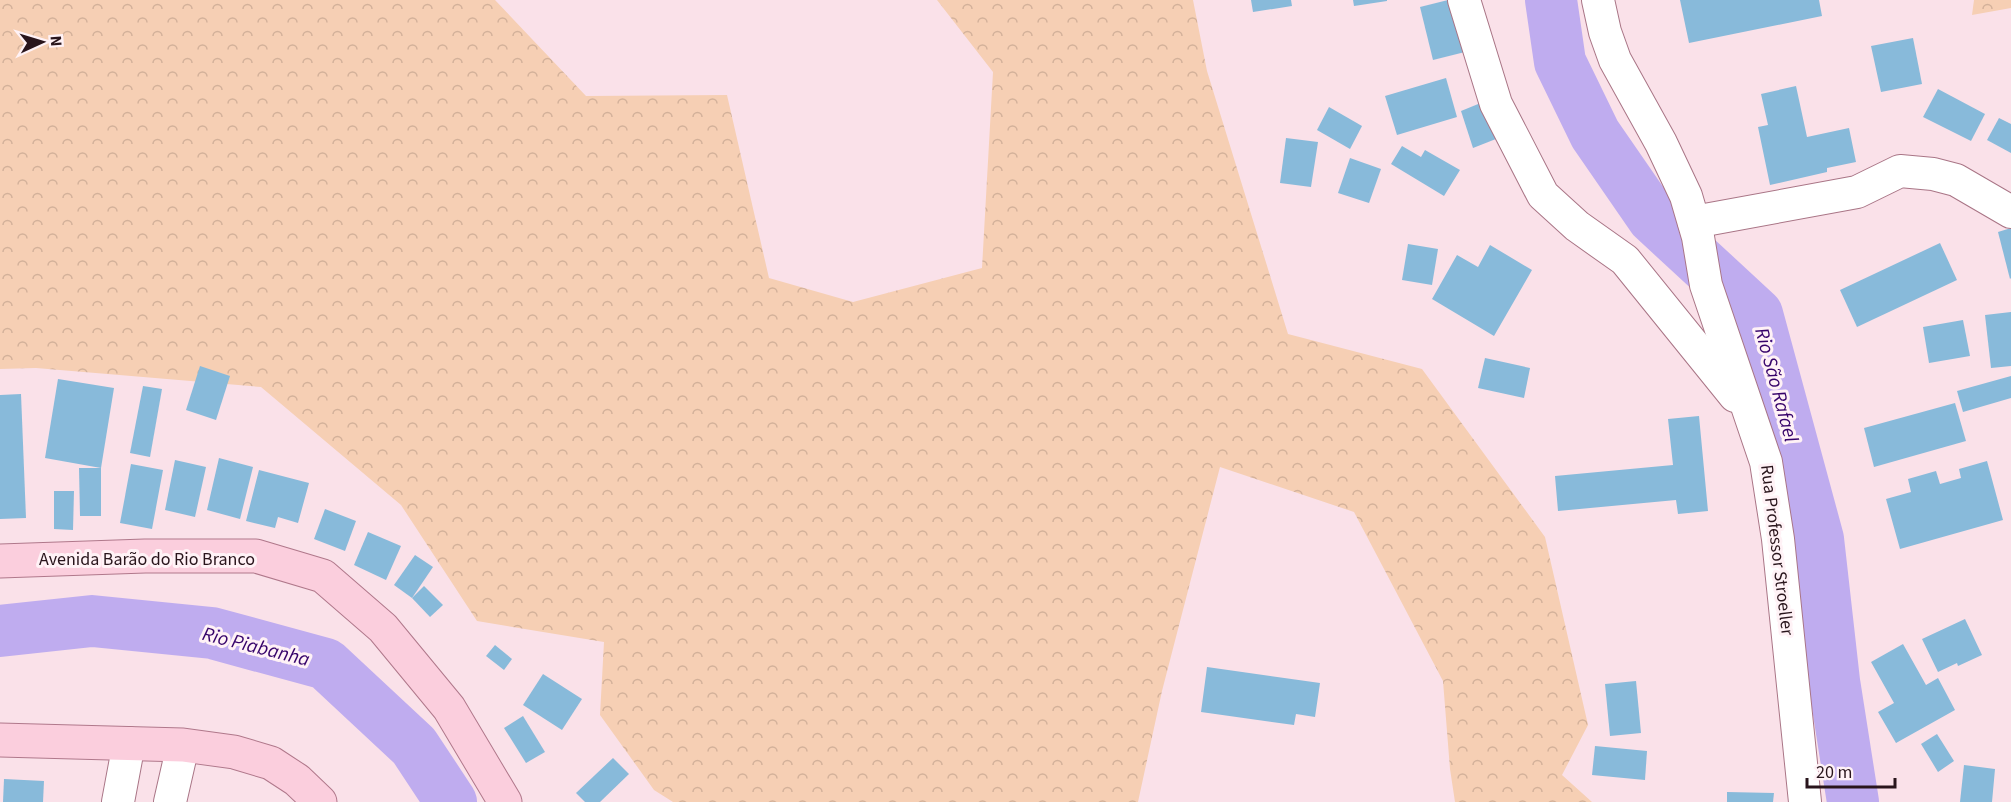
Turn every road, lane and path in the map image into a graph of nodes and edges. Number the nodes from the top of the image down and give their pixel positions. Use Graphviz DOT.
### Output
graph roads {
  1 [pos="1464,0"];
  2 [pos="1598,0"];
  3 [pos="2011,212"];
  4 [pos="1696,230"];
  5 [pos="1749,413"];
  6 [pos="0,561"];
  7 [pos="0,740"];
  8 [pos="129,743"];
  9 [pos="183,746"];
  10 [pos="118,802"];
  11 [pos="170,802"];
  12 [pos="320,802"];
  13 [pos="506,802"];
  14 [pos="1805,802"];
  1 -- 5 [label="street"];
  2 -- 4 [label="street, Rua Professor Stroeller"];
  3 -- 4 [label="street"];
  4 -- 5 [label="street, Rua Professor Stroeller"];
  5 -- 14 [label="street, Rua Professor Stroeller"];
  6 -- 13 [label="main road, Avenida Barão do Rio Branco"];
  7 -- 8 [label="main road"];
  8 -- 9 [label="main road"];
  8 -- 10 [label="street"];
  9 -- 11 [label="street"];
  9 -- 12 [label="main road"];
}
